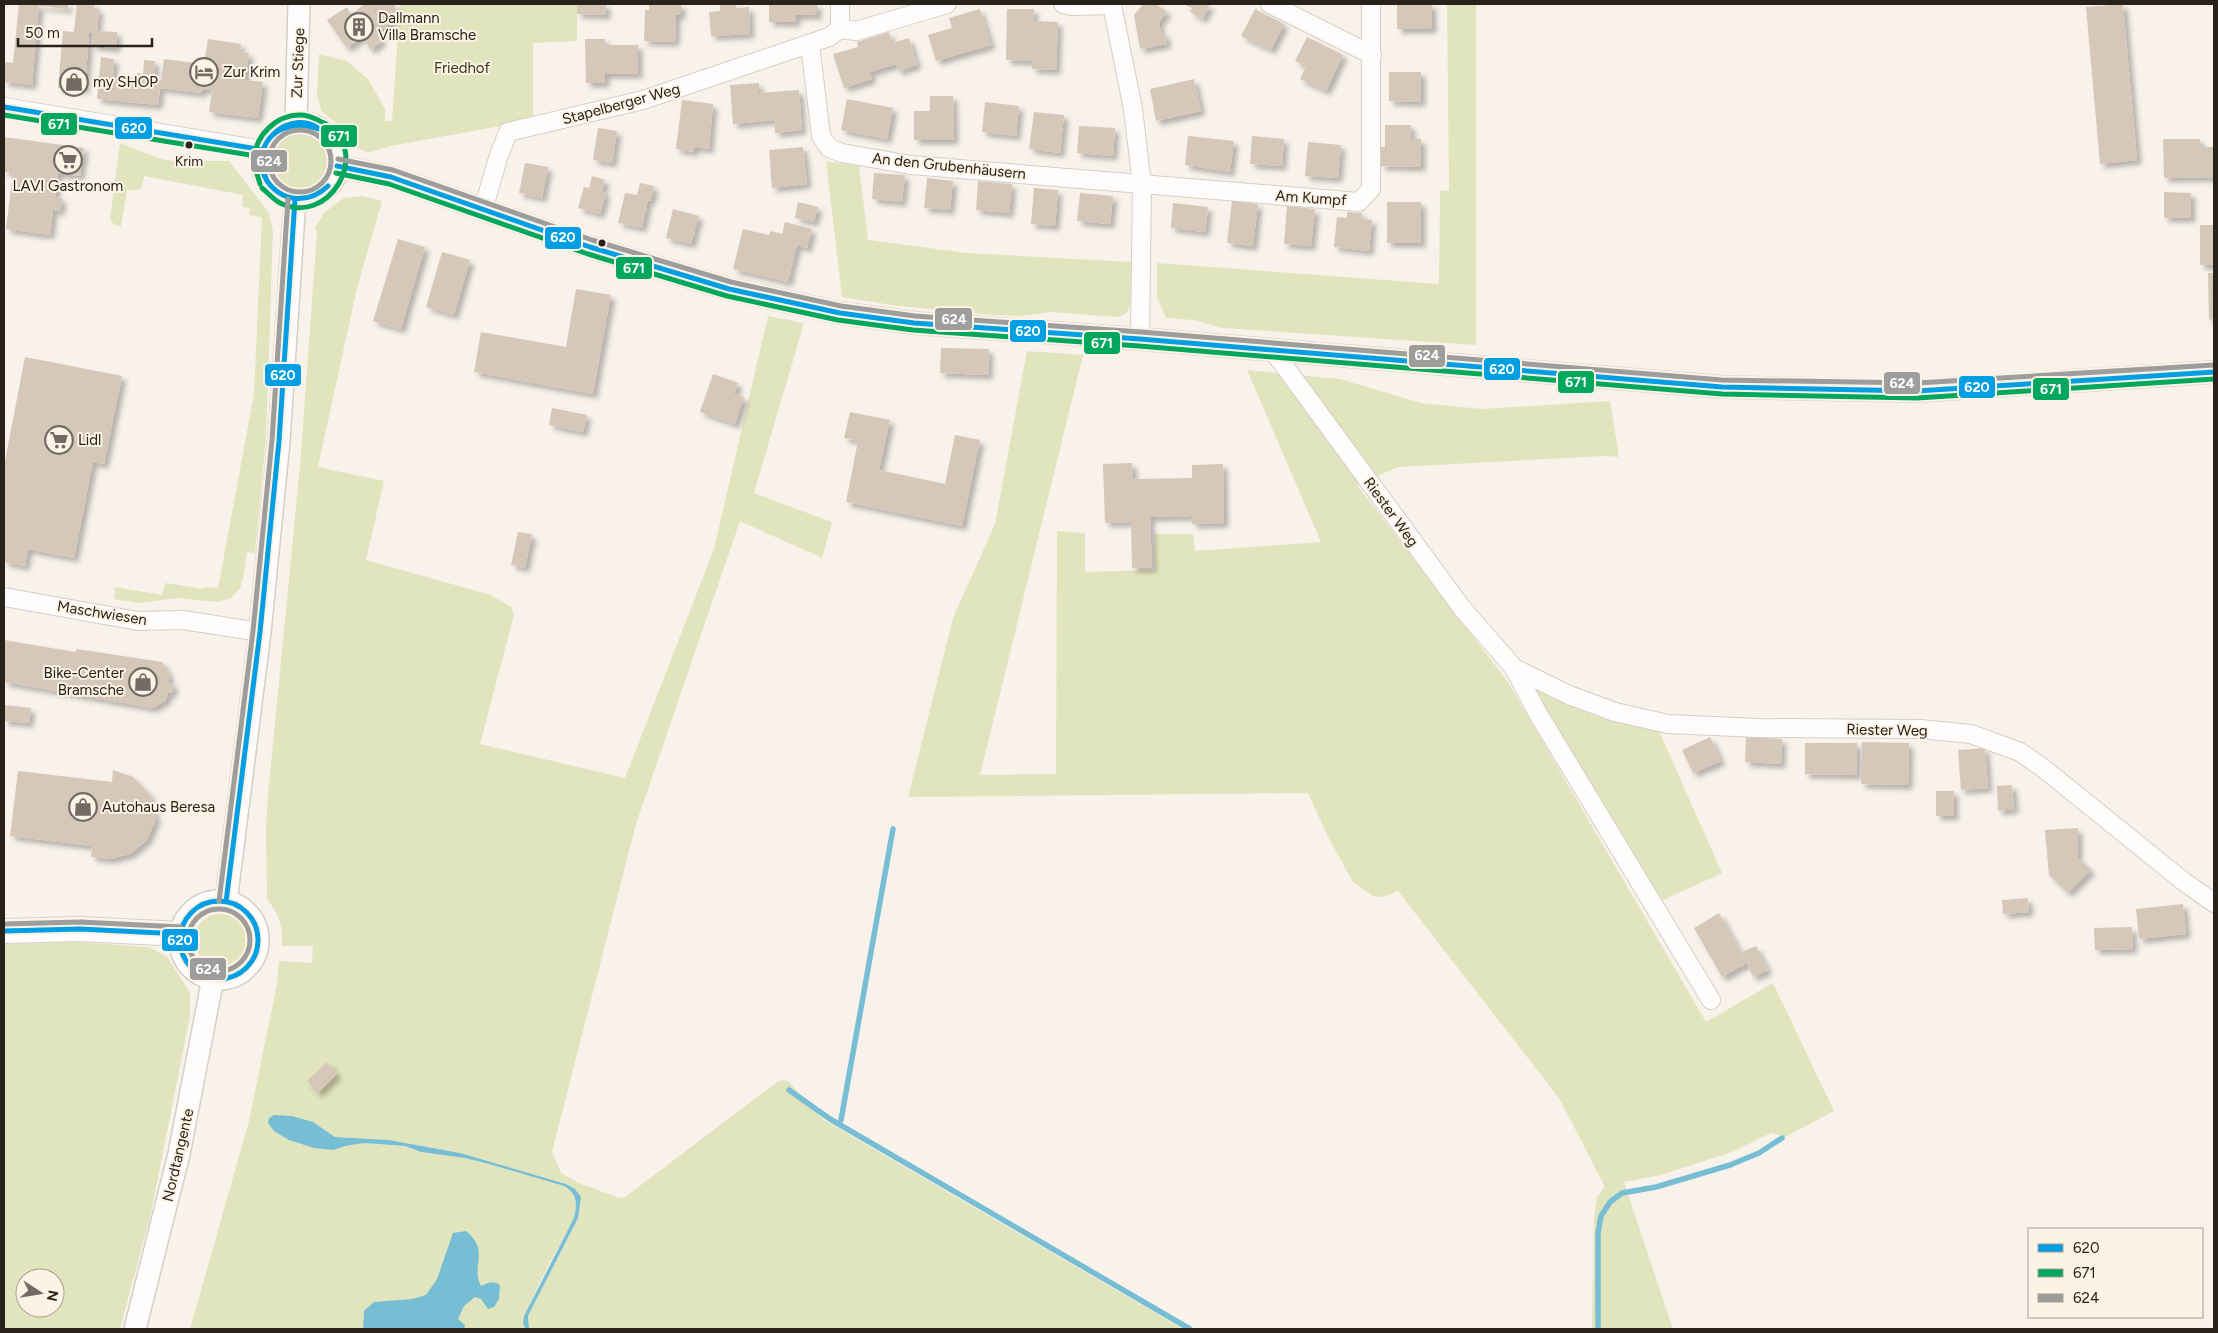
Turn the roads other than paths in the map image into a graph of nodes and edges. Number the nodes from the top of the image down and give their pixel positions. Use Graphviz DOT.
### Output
graph roads {
  1 [pos="299,4"];
  2 [pos="840,4"];
  3 [pos="947,4"];
  4 [pos="1063,4"];
  5 [pos="1270,4"];
  6 [pos="1371,4"];
  7 [pos="1114,5"];
  8 [pos="840,29"];
  9 [pos="810,44"];
  10 [pos="1372,55"];
  11 [pos="4,107"];
  12 [pos="296,123"];
  13 [pos="263,150"];
  14 [pos="337,166"];
  15 [pos="1142,185"];
  16 [pos="294,199"];
  17 [pos="483,210"];
  18 [pos="1140,339"];
  19 [pos="1274,352"];
  20 [pos="2214,372"];
  21 [pos="4,597"];
  22 [pos="260,632"];
  23 [pos="1514,668"];
  24 [pos="226,902"];
  25 [pos="2214,903"];
  26 [pos="4,932"];
  27 [pos="181,934"];
  28 [pos="214,978"];
  29 [pos="1711,1000"];
  30 [pos="135,1329"];
  1 -- 12 [label="street, Zur Stiege"];
  2 -- 8 [label="street"];
  3 -- 8 [label="street"];
  4 -- 7 [label="street"];
  5 -- 10 [label="street"];
  6 -- 10 [label="street, Am Kumpf"];
  7 -- 15 [label="street"];
  8 -- 9 [label="street"];
  9 -- 15 [label="street, An den Grubenhäusern"];
  9 -- 17 [label="street, Stapelberger Weg"];
  10 -- 15 [label="street, Am Kumpf"];
  11 -- 13 [label="street"];
  12 -- 13 [label="street"];
  12 -- 14 [label="street"];
  13 -- 16 [label="street"];
  14 -- 16 [label="street"];
  14 -- 17 [label="street"];
  15 -- 18 [label="street"];
  16 -- 22 [label="street"];
  17 -- 18 [label="street"];
  18 -- 19 [label="street"];
  19 -- 20 [label="street"];
  19 -- 23 [label="street, Riester Weg"];
  21 -- 22 [label="street, Maschwiesen"];
  22 -- 24 [label="street"];
  23 -- 25 [label="street, Riester Weg"];
  23 -- 29 [label="street, Riester Weg"];
  24 -- 27 [label="street"];
  24 -- 28 [label="street"];
  26 -- 27 [label="main road"];
  27 -- 28 [label="street"];
  28 -- 30 [label="street, Nordtangente"];
}
